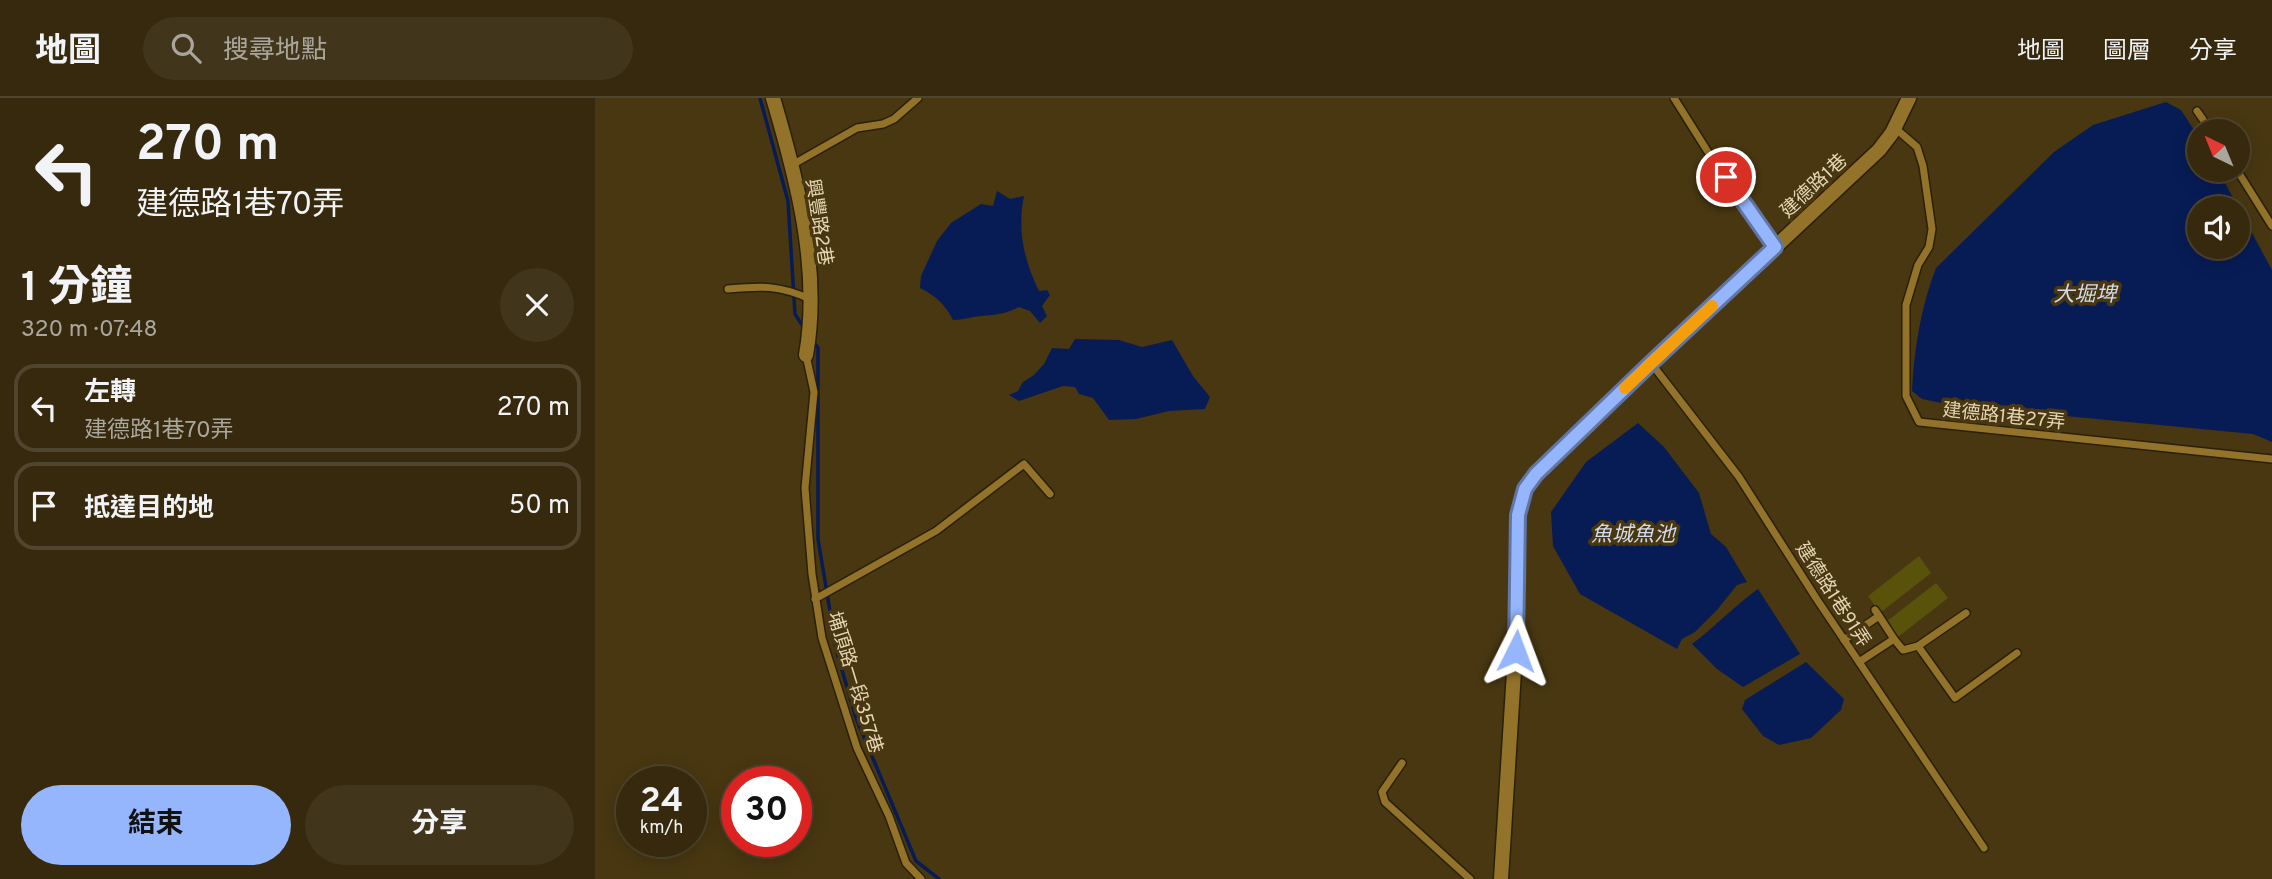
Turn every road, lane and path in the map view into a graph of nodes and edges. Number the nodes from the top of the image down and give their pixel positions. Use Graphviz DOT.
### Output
graph roads {
  1 [pos="773,98"];
  2 [pos="918,98"];
  3 [pos="1674,98"];
  4 [pos="1909,98"];
  5 [pos="2197,111"];
  6 [pos="2203,119"];
  7 [pos="1895,128"];
  8 [pos="791,166"];
  9 [pos="2244,182"];
  10 [pos="2272,226"];
  11 [pos="1775,247"];
  12 [pos="728,289"];
  13 [pos="811,299"];
  14 [pos="806,355"];
  15 [pos="1651,363"];
  16 [pos="2272,458"];
  17 [pos="1050,494"];
  18 [pos="815,599"];
  19 [pos="1966,613"];
  20 [pos="1894,639"];
  21 [pos="1843,640"];
  22 [pos="1918,646"];
  23 [pos="2017,653"];
  24 [pos="1859,662"];
  25 [pos="1402,762"];
  26 [pos="1984,848"];
  27 [pos="921,879"];
  28 [pos="1470,879"];
  29 [pos="1501,879"];
  1 -- 8 [label="street, 興豐路2巷"];
  2 -- 8 [label="lane"];
  3 -- 11 [label="lane"];
  4 -- 7 [label="street, 建德路1巷"];
  5 -- 6 [label="lane"];
  7 -- 11 [label="street, 建德路1巷"];
  7 -- 16 [label="lane, 建德路1巷27弄"];
  8 -- 13 [label="street, 興豐路2巷"];
  9 -- 10 [label="lane"];
  11 -- 15 [label="street, 建德路1巷"];
  12 -- 13 [label="lane"];
  13 -- 14 [label="street, 興豐路2巷"];
  14 -- 18 [label="lane, 埔頂路一段357巷"];
  15 -- 21 [label="lane, 建德路1巷91弄"];
  15 -- 29 [label="street, 建德路1巷"];
  17 -- 18 [label="lane"];
  18 -- 27 [label="lane, 埔頂路一段357巷"];
  19 -- 22 [label="lane"];
  20 -- 21 [label="lane"];
  20 -- 22 [label="lane"];
  20 -- 24 [label="lane"];
  21 -- 24 [label="lane, 建德路1巷91弄"];
  22 -- 23 [label="lane"];
  24 -- 26 [label="lane, 建德路1巷91弄"];
  25 -- 28 [label="lane"];
}
